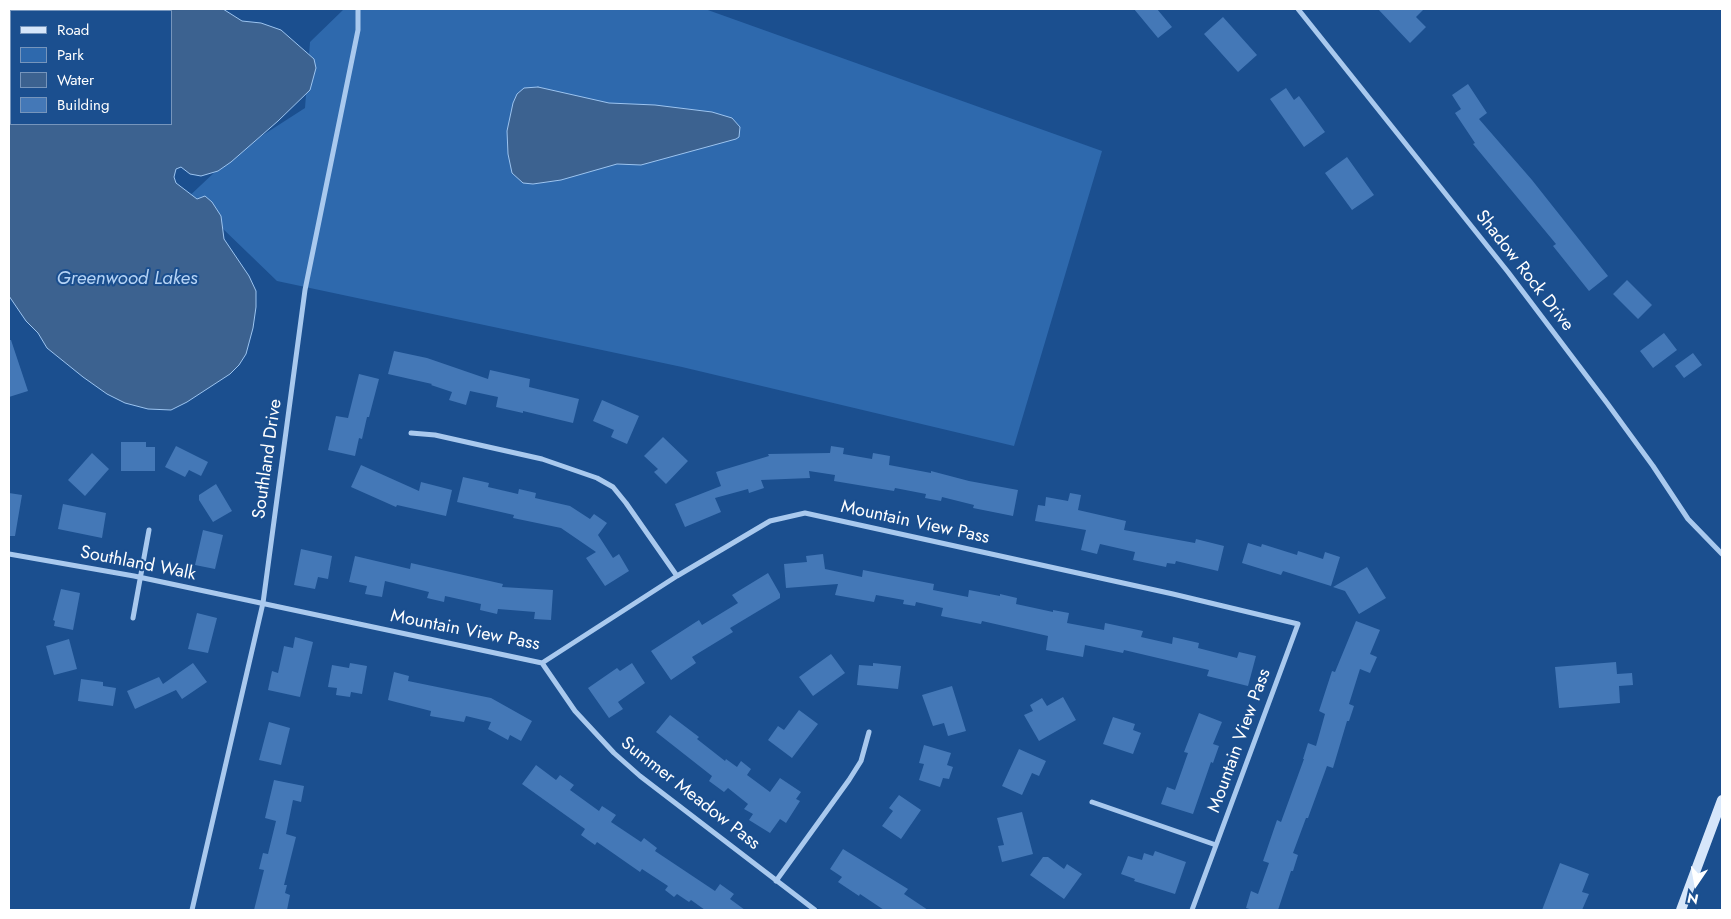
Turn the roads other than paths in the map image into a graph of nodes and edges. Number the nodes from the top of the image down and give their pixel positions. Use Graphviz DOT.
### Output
graph roads {
  1 [pos="358,9"];
  2 [pos="1298,9"];
  3 [pos="411,433"];
  4 [pos="149,530"];
  5 [pos="9,554"];
  6 [pos="1722,554"];
  7 [pos="677,576"];
  8 [pos="141,577"];
  9 [pos="262,603"];
  10 [pos="133,618"];
  11 [pos="542,664"];
  12 [pos="869,732"];
  13 [pos="1722,800"];
  14 [pos="1092,802"];
  15 [pos="1216,845"];
  16 [pos="776,881"];
  17 [pos="192,910"];
  18 [pos="815,910"];
  19 [pos="1192,910"];
  20 [pos="1681,910"];
  1 -- 9 [label="street, Southland Drive"];
  2 -- 6 [label="street, Shadow Rock Drive"];
  3 -- 7 [label="street"];
  4 -- 8 [label="street"];
  5 -- 8 [label="street, Southland Walk"];
  7 -- 11 [label="street, Mountain View Pass"];
  7 -- 15 [label="street, Mountain View Pass"];
  8 -- 9 [label="street, Southland Walk"];
  8 -- 10 [label="street"];
  9 -- 11 [label="street, Mountain View Pass"];
  9 -- 17 [label="street, Southland Drive"];
  11 -- 16 [label="street, Summer Meadow Pass"];
  12 -- 16 [label="street"];
  13 -- 20 [label="main road"];
  14 -- 15 [label="street"];
  15 -- 19 [label="street, Mountain View Pass"];
  16 -- 18 [label="street, Summer Meadow Pass"];
}
